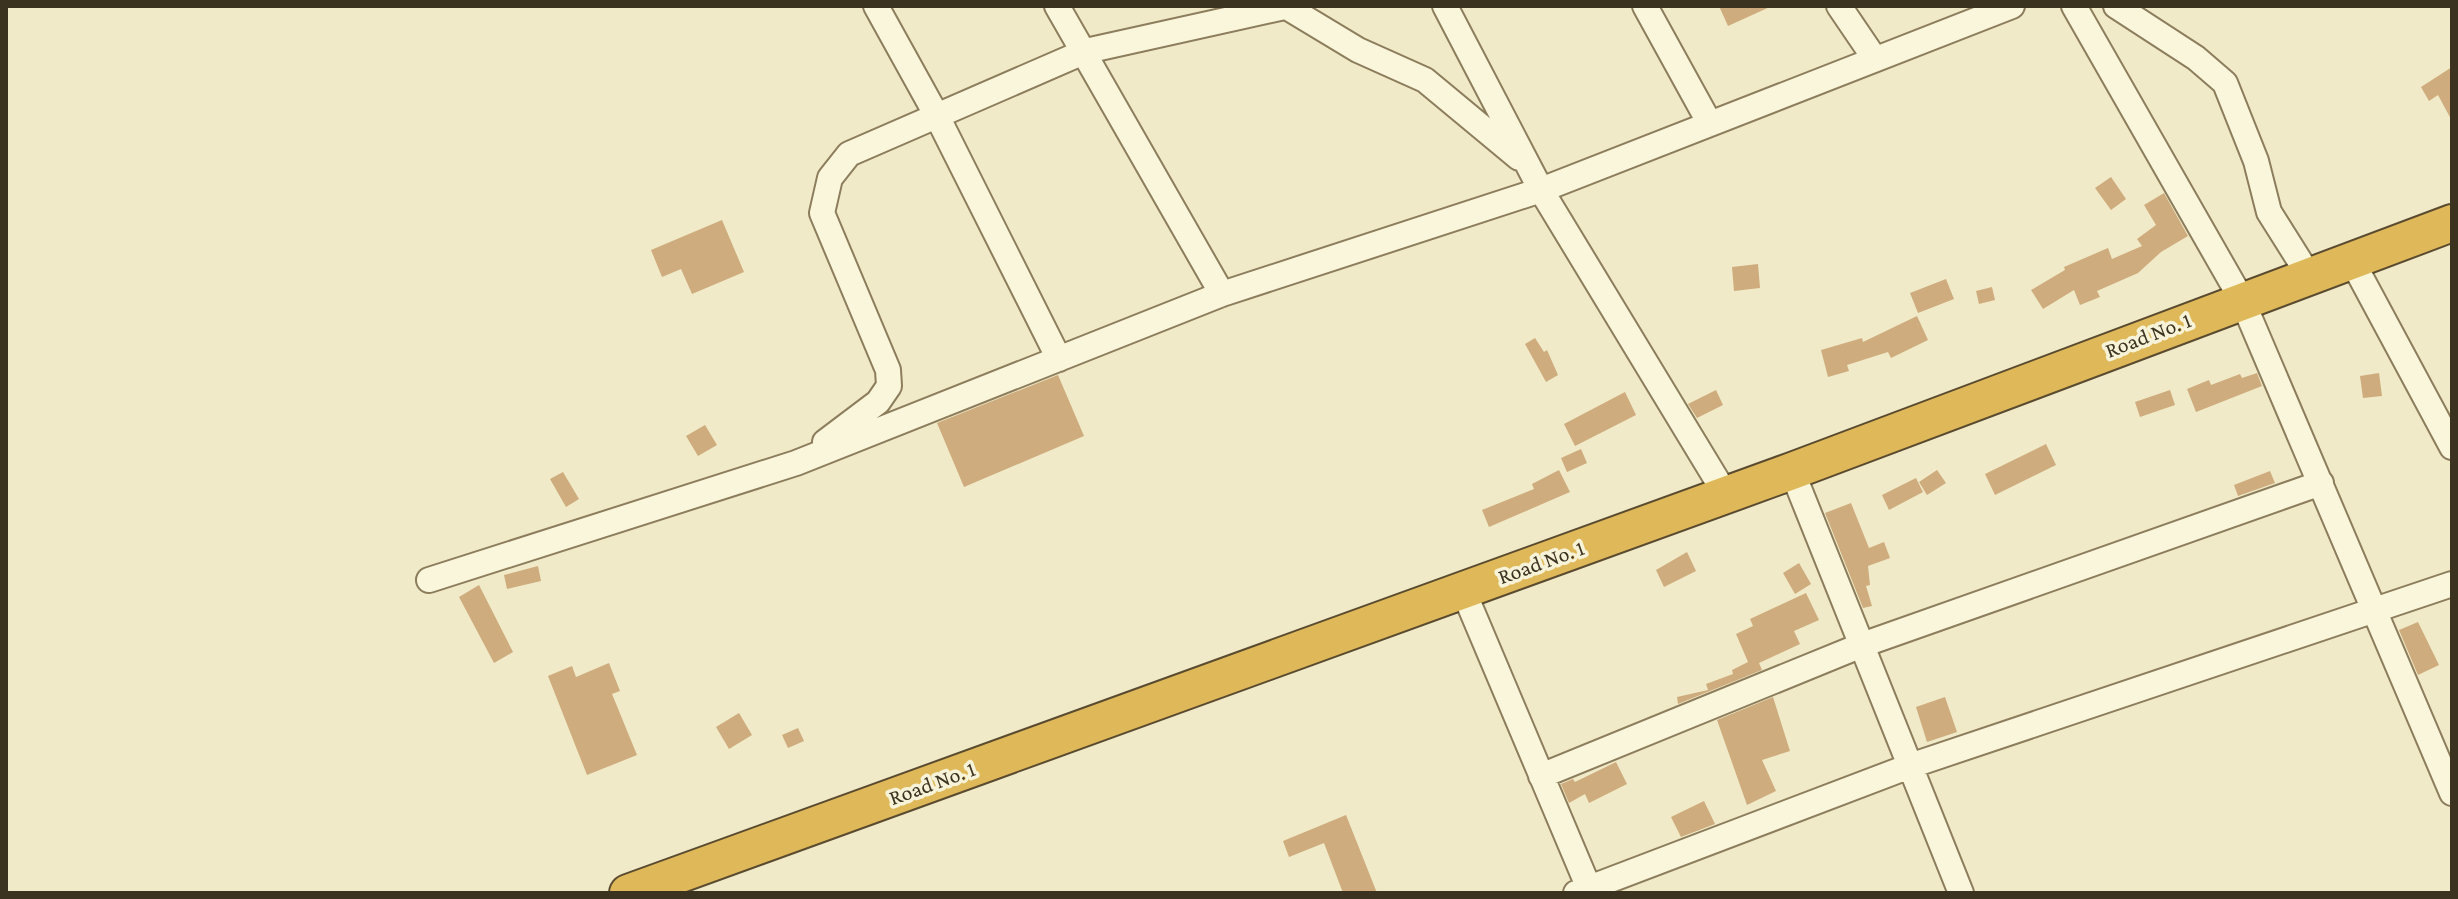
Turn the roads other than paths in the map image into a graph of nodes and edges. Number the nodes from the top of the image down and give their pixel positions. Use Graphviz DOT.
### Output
graph roads {
  1 [pos="876,6"];
  2 [pos="1057,6"];
  3 [pos="1445,6"];
  4 [pos="1645,6"];
  5 [pos="1839,6"];
  6 [pos="2012,6"];
  7 [pos="2074,6"];
  8 [pos="2116,6"];
  9 [pos="1287,7"];
  10 [pos="1086,51"];
  11 [pos="1875,59"];
  12 [pos="938,118"];
  13 [pos="1710,124"];
  14 [pos="1527,164"];
  15 [pos="1541,190"];
  16 [pos="2452,223"];
  17 [pos="2351,259"];
  18 [pos="2308,274"];
  19 [pos="1222,294"];
  20 [pos="2242,300"];
  21 [pos="1059,359"];
  22 [pos="2452,447"];
  23 [pos="796,463"];
  24 [pos="1792,471"];
  25 [pos="2321,483"];
  26 [pos="1726,495"];
  27 [pos="429,580"];
  28 [pos="2452,584"];
  29 [pos="1463,590"];
  30 [pos="2375,609"];
  31 [pos="1862,645"];
  32 [pos="1910,766"];
  33 [pos="1541,776"];
  34 [pos="2452,793"];
  35 [pos="1585,891"];
  36 [pos="628,893"];
  37 [pos="1961,893"];
  1 -- 12 [label="street"];
  2 -- 10 [label="street"];
  3 -- 14 [label="street"];
  4 -- 13 [label="street"];
  5 -- 11 [label="street"];
  6 -- 11 [label="street"];
  7 -- 20 [label="street"];
  8 -- 18 [label="street"];
  9 -- 10 [label="street"];
  9 -- 14 [label="street"];
  10 -- 12 [label="street"];
  10 -- 19 [label="street"];
  11 -- 13 [label="street"];
  12 -- 21 [label="street"];
  12 -- 23 [label="street"];
  13 -- 15 [label="street"];
  14 -- 15 [label="street"];
  15 -- 19 [label="street"];
  15 -- 26 [label="street"];
  16 -- 17 [label="highway, Road No. 1"];
  17 -- 18 [label="highway, Road No. 1"];
  17 -- 22 [label="street"];
  18 -- 20 [label="highway, Road No. 1"];
  19 -- 21 [label="street"];
  20 -- 24 [label="highway, Road No. 1"];
  20 -- 25 [label="street"];
  21 -- 23 [label="street"];
  23 -- 27 [label="street"];
  24 -- 26 [label="highway, Road No. 1"];
  24 -- 31 [label="street"];
  25 -- 30 [label="street"];
  25 -- 31 [label="street"];
  26 -- 29 [label="highway, Road No. 1"];
  28 -- 30 [label="street"];
  29 -- 33 [label="street"];
  29 -- 36 [label="highway, Road No. 1"];
  30 -- 32 [label="street"];
  30 -- 34 [label="street"];
  31 -- 32 [label="street"];
  31 -- 33 [label="street"];
  32 -- 35 [label="street"];
  32 -- 37 [label="street"];
  33 -- 35 [label="street"];
}
